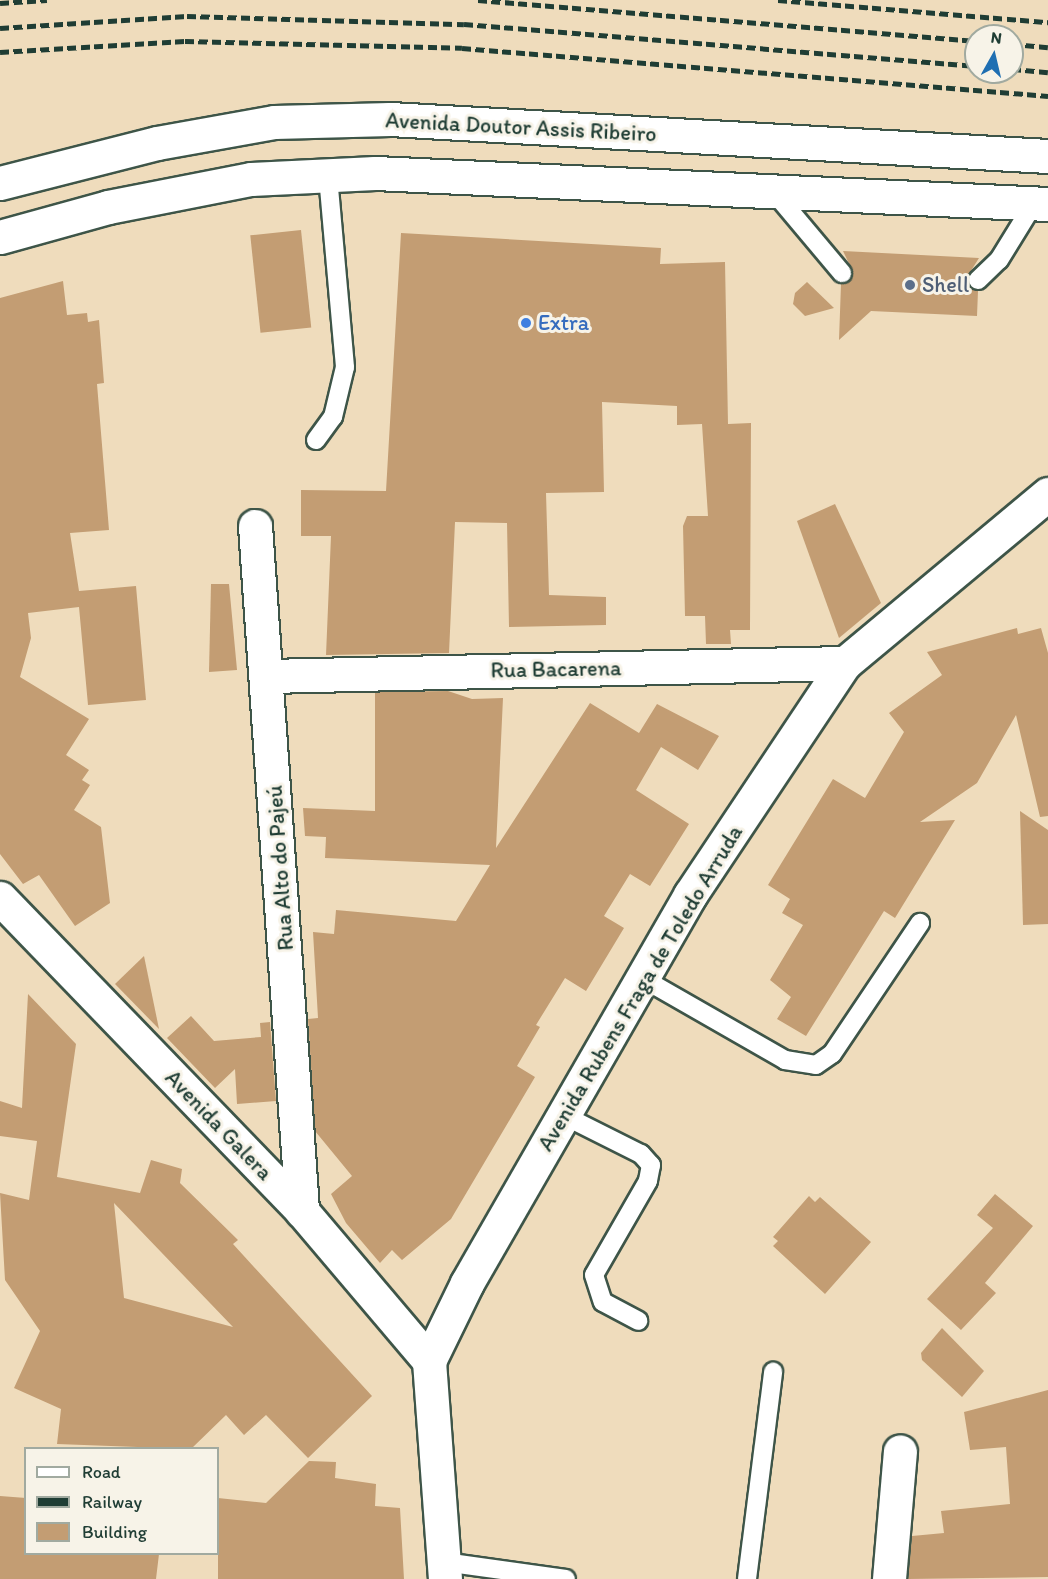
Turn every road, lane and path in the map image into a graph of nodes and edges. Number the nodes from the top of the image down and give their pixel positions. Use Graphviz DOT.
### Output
graph roads {
  1 [pos="1048,156"];
  2 [pos="328,176"];
  3 [pos="0,183"];
  4 [pos="774,192"];
  5 [pos="1041,204"];
  6 [pos="0,237"];
  7 [pos="842,273"];
  8 [pos="978,280"];
  9 [pos="316,440"];
  10 [pos="1048,494"];
  11 [pos="255,526"];
  12 [pos="845,663"];
  13 [pos="267,676"];
  14 [pos="0,898"];
  15 [pos="920,923"];
  16 [pos="642,978"];
  17 [pos="563,1115"];
  18 [pos="302,1211"];
  19 [pos="638,1321"];
  20 [pos="429,1361"];
  21 [pos="773,1372"];
  22 [pos="900,1451"];
  23 [pos="445,1570"];
  24 [pos="566,1579"];
  25 [pos="747,1579"];
  26 [pos="889,1579"];
  1 -- 3 [label="street, Avenida Doutor Assis Ribeiro"];
  2 -- 4 [label="street"];
  2 -- 6 [label="street"];
  2 -- 9 [label="lane"];
  4 -- 5 [label="street"];
  4 -- 7 [label="lane"];
  5 -- 8 [label="lane"];
  10 -- 12 [label="street, Avenida Rubens Fraga de Toledo Arruda"];
  11 -- 13 [label="street, Rua Alto do Pajeú"];
  12 -- 13 [label="street, Rua Bacarena"];
  12 -- 16 [label="street, Avenida Rubens Fraga de Toledo Arruda"];
  13 -- 18 [label="street, Rua Alto do Pajeú"];
  14 -- 18 [label="street, Avenida Galera"];
  15 -- 16 [label="lane"];
  16 -- 17 [label="street, Avenida Rubens Fraga de Toledo Arruda"];
  17 -- 19 [label="lane"];
  17 -- 20 [label="street, Avenida Rubens Fraga de Toledo Arruda"];
  18 -- 20 [label="street, Avenida Galera"];
  20 -- 23 [label="street"];
  21 -- 25 [label="lane"];
  22 -- 26 [label="street"];
  23 -- 24 [label="lane"];
}
